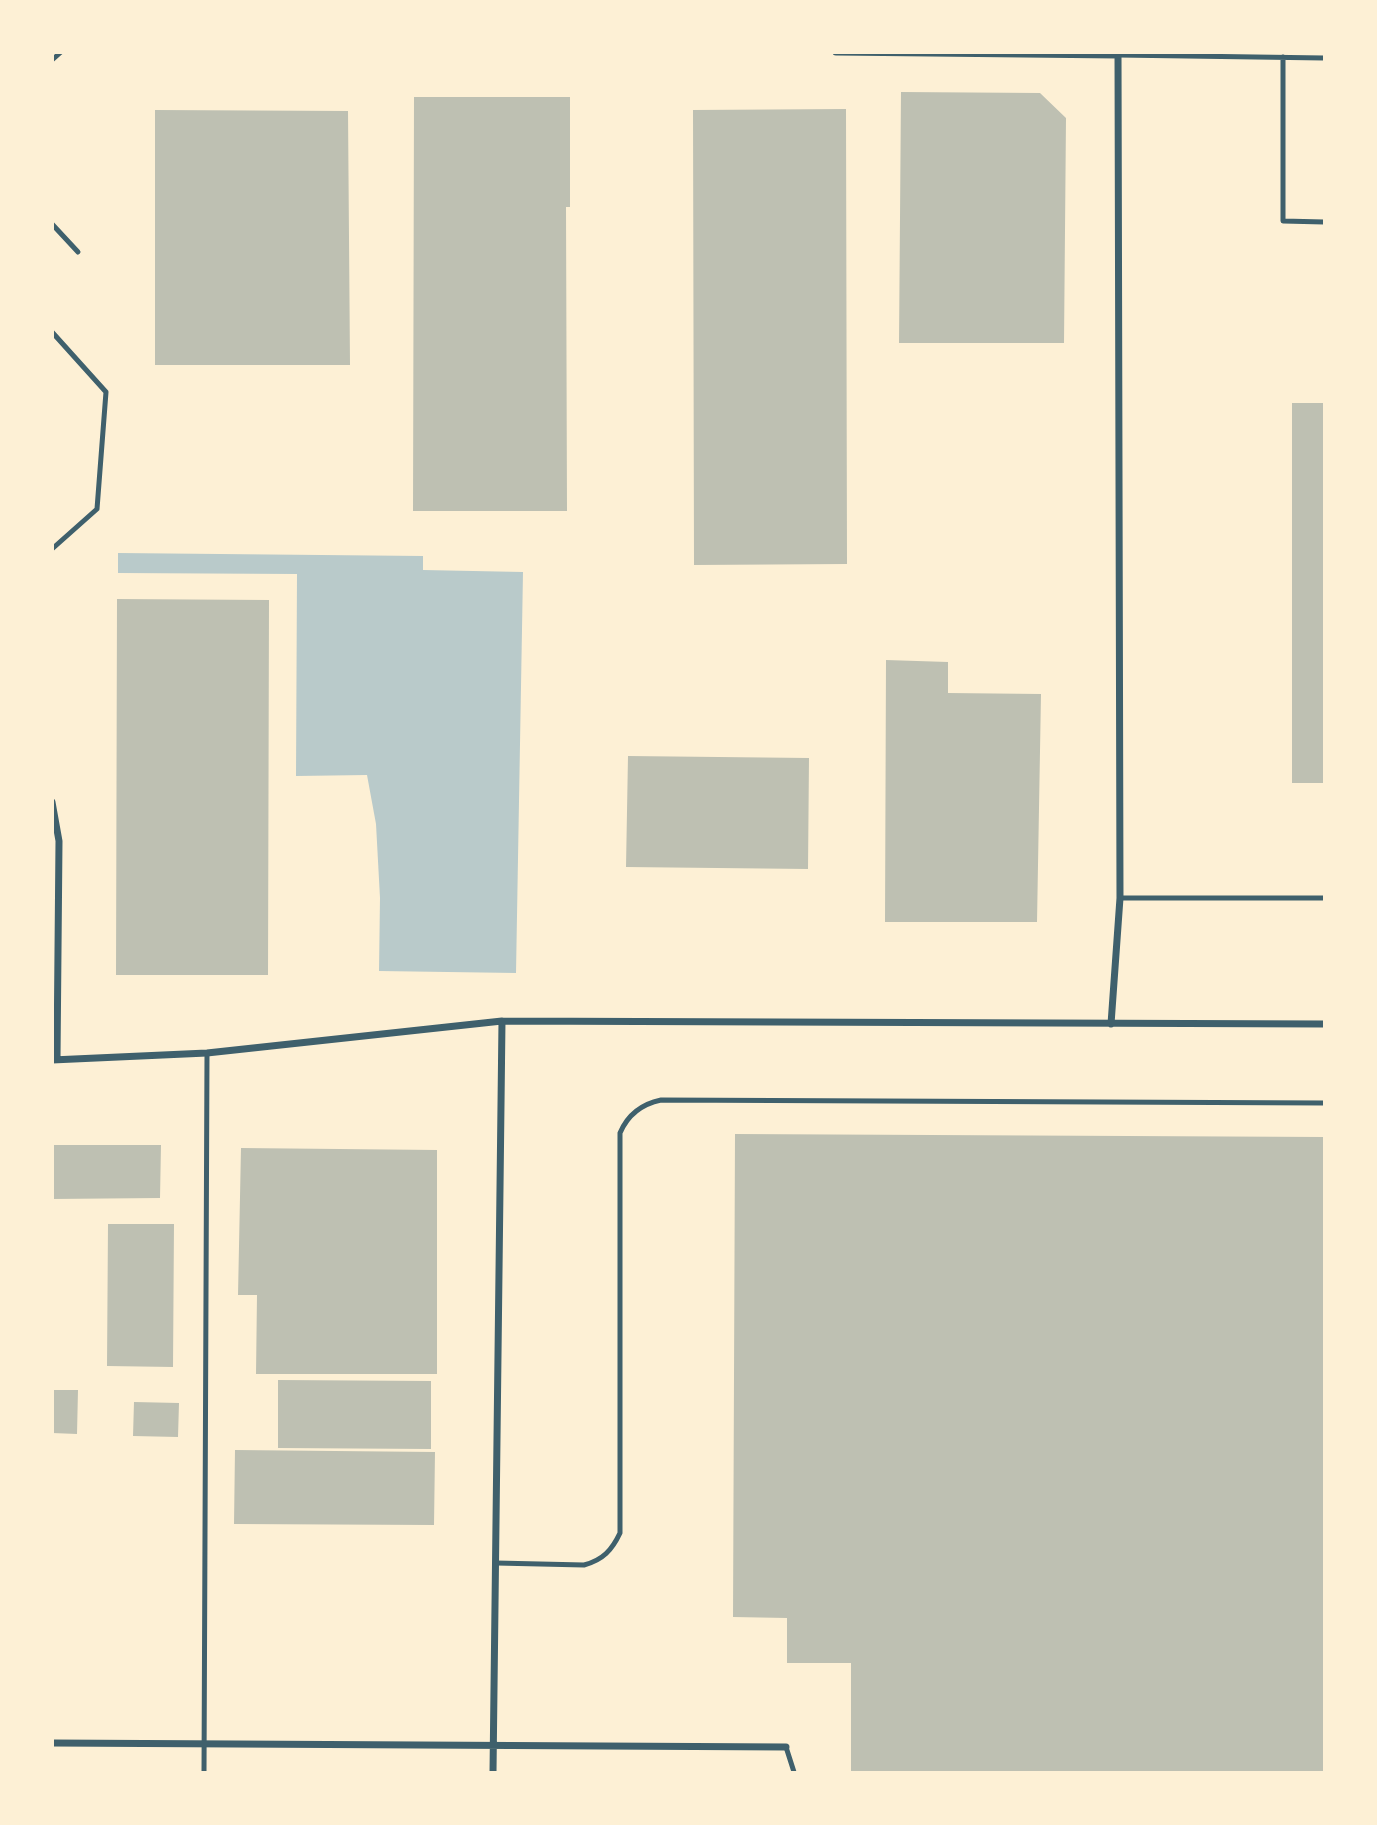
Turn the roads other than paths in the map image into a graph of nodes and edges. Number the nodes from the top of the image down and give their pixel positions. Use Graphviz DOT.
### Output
graph roads {
  1 [pos="61,52"];
  2 [pos="836,52"];
  3 [pos="1118,54"];
  4 [pos="1283,57"];
  5 [pos="1325,58"];
  6 [pos="52,60"];
  7 [pos="1325,222"];
  8 [pos="52,224"];
  9 [pos="78,252"];
  10 [pos="52,332"];
  11 [pos="52,550"];
  12 [pos="52,802"];
  13 [pos="1120,898"];
  14 [pos="1325,898"];
  15 [pos="502,1021"];
  16 [pos="1111,1024"];
  17 [pos="1325,1024"];
  18 [pos="207,1053"];
  19 [pos="55,1060"];
  20 [pos="1325,1102"];
  21 [pos="496,1563"];
  22 [pos="52,1743"];
  23 [pos="204,1744"];
  24 [pos="493,1745"];
  25 [pos="786,1747"];
  26 [pos="204,1773"];
  27 [pos="493,1773"];
  28 [pos="794,1773"];
  1 -- 6 [label="lane"];
  2 -- 3 [label="street"];
  3 -- 4 [label="lane"];
  3 -- 13 [label="street"];
  4 -- 5 [label="lane"];
  4 -- 7 [label="lane"];
  8 -- 9 [label="lane"];
  10 -- 11 [label="lane"];
  12 -- 19 [label="street"];
  13 -- 14 [label="lane"];
  13 -- 16 [label="street"];
  15 -- 16 [label="street"];
  15 -- 18 [label="street"];
  15 -- 21 [label="street"];
  16 -- 17 [label="street"];
  18 -- 19 [label="street"];
  18 -- 23 [label="lane"];
  20 -- 21 [label="lane"];
  21 -- 24 [label="street"];
  22 -- 23 [label="street"];
  23 -- 24 [label="street"];
  23 -- 26 [label="lane"];
  24 -- 25 [label="street"];
  24 -- 27 [label="street"];
  25 -- 28 [label="lane"];
}
